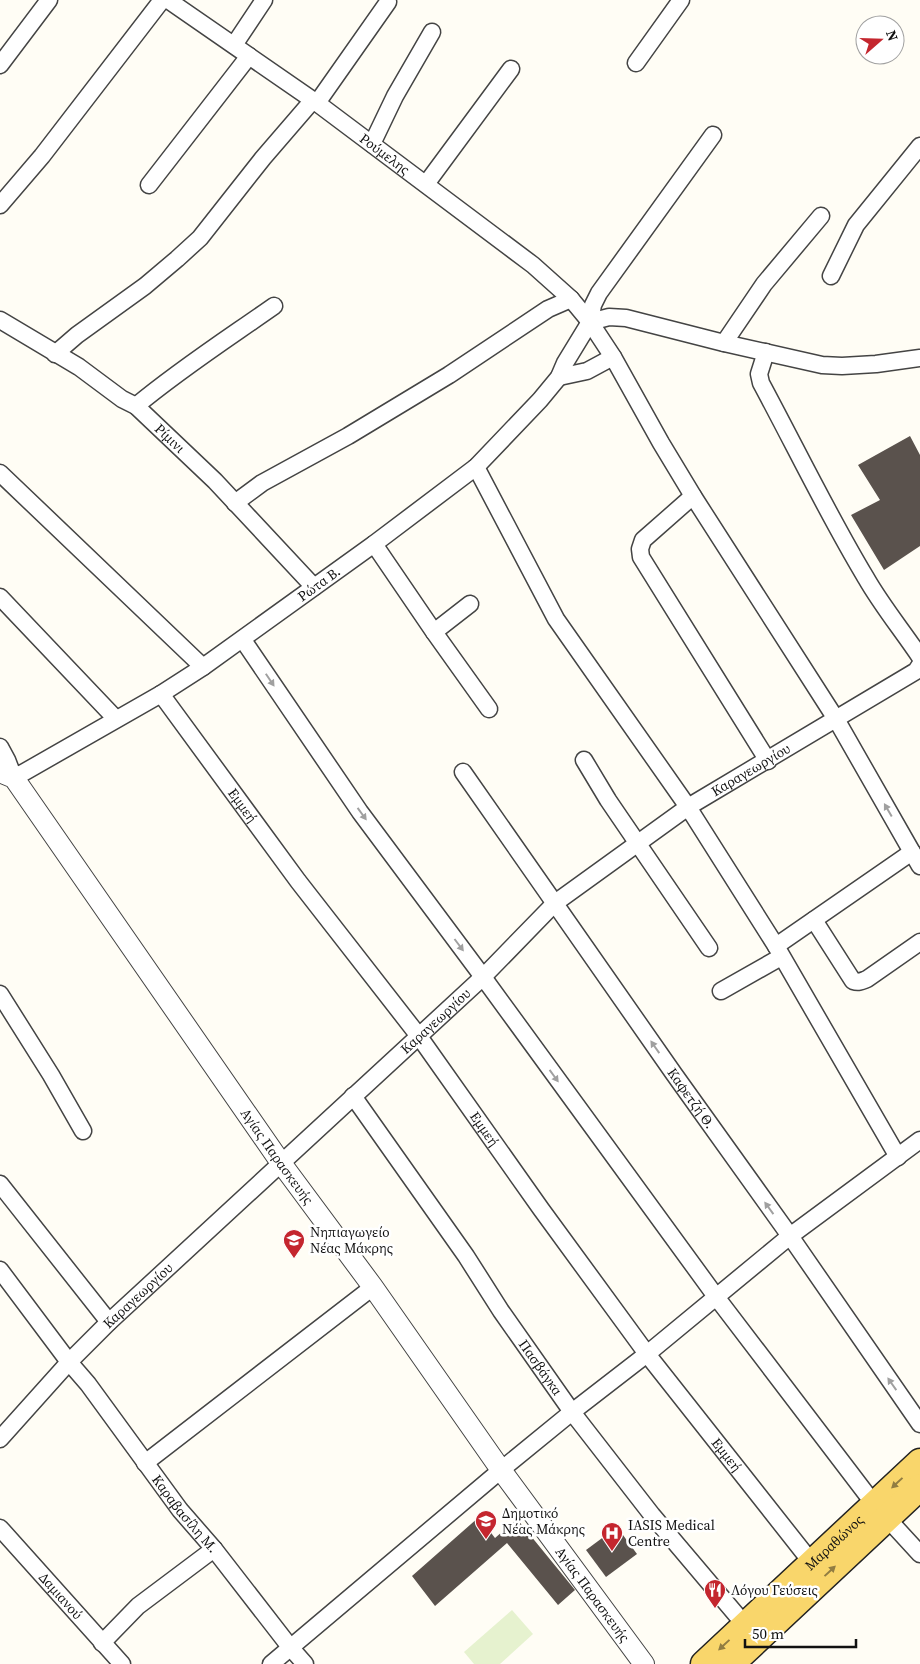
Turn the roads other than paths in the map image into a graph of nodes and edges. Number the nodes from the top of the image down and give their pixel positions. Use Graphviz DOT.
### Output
graph roads {
  1 [pos="49,0"];
  2 [pos="162,0"];
  3 [pos="264,0"];
  4 [pos="681,0"];
  5 [pos="177,2"];
  6 [pos="388,2"];
  7 [pos="432,32"];
  8 [pos="234,46"];
  9 [pos="249,56"];
  10 [pos="636,62"];
  11 [pos="0,65"];
  12 [pos="511,69"];
  13 [pos="315,101"];
  14 [pos="712,135"];
  15 [pos="372,144"];
  16 [pos="920,146"];
  17 [pos="426,184"];
  18 [pos="149,186"];
  19 [pos="0,205"];
  20 [pos="821,216"];
  21 [pos="831,276"];
  22 [pos="571,299"];
  23 [pos="274,306"];
  24 [pos="0,320"];
  25 [pos="590,322"];
  26 [pos="724,343"];
  27 [pos="766,352"];
  28 [pos="55,354"];
  29 [pos="613,357"];
  30 [pos="920,358"];
  31 [pos="559,377"];
  32 [pos="136,406"];
  33 [pos="476,467"];
  34 [pos="0,473"];
  35 [pos="693,496"];
  36 [pos="235,503"];
  37 [pos="374,544"];
  38 [pos="314,587"];
  39 [pos="0,596"];
  40 [pos="470,604"];
  41 [pos="434,632"];
  42 [pos="243,640"];
  43 [pos="920,657"];
  44 [pos="920,665"];
  45 [pos="204,667"];
  46 [pos="161,694"];
  47 [pos="489,709"];
  48 [pos="116,719"];
  49 [pos="836,719"];
  50 [pos="0,747"];
  51 [pos="584,760"];
  52 [pos="768,761"];
  53 [pos="463,772"];
  54 [pos="5,781"];
  55 [pos="688,807"];
  56 [pos="638,844"];
  57 [pos="916,859"];
  58 [pos="555,904"];
  59 [pos="814,920"];
  60 [pos="920,942"];
  61 [pos="709,948"];
  62 [pos="779,951"];
  63 [pos="483,977"];
  64 [pos="721,991"];
  65 [pos="0,994"];
  66 [pos="418,1035"];
  67 [pos="353,1096"];
  68 [pos="83,1132"];
  69 [pos="920,1140"];
  70 [pos="898,1157"];
  71 [pos="281,1163"];
  72 [pos="0,1184"];
  73 [pos="790,1236"];
  74 [pos="0,1270"];
  75 [pos="373,1286"];
  76 [pos="717,1298"];
  77 [pos="109,1322"];
  78 [pos="648,1354"];
  79 [pos="69,1362"];
  80 [pos="572,1412"];
  81 [pos="920,1424"];
  82 [pos="0,1439"];
  83 [pos="920,1462"];
  84 [pos="145,1463"];
  85 [pos="501,1470"];
  86 [pos="920,1487"];
  87 [pos="880,1511"];
  88 [pos="0,1528"];
  89 [pos="214,1550"];
  90 [pos="920,1554"];
  91 [pos="812,1563"];
  92 [pos="746,1625"];
  93 [pos="102,1643"];
  94 [pos="290,1647"];
  95 [pos="122,1664"];
  96 [pos="271,1664"];
  97 [pos="305,1664"];
  98 [pos="644,1664"];
  99 [pos="704,1664"];
  100 [pos="731,1664"];
  1 -- 11 [label="street"];
  2 -- 19 [label="street"];
  3 -- 8 [label="street"];
  4 -- 10 [label="street"];
  5 -- 8 [label="street, Ρούμελης"];
  6 -- 13 [label="street"];
  7 -- 15 [label="street"];
  8 -- 9 [label="street, Ρούμελης"];
  9 -- 13 [label="street, Ρούμελης"];
  9 -- 18 [label="street"];
  12 -- 17 [label="street"];
  13 -- 15 [label="street, Ρούμελης"];
  13 -- 28 [label="street"];
  14 -- 25 [label="street, Ρώτα Β."];
  15 -- 17 [label="street, Ρούμελης"];
  16 -- 21 [label="street"];
  17 -- 22 [label="street, Ρούμελης"];
  20 -- 26 [label="street"];
  22 -- 25 [label="street, Ρούμελης"];
  22 -- 36 [label="street"];
  23 -- 32 [label="street"];
  24 -- 28 [label="street, Ρίμινι"];
  25 -- 26 [label="street"];
  25 -- 29 [label="street, Ρούμελης"];
  25 -- 31 [label="street, Ρώτα Β."];
  26 -- 27 [label="street"];
  27 -- 30 [label="street"];
  27 -- 43 [label="street"];
  28 -- 32 [label="street, Ρίμινι"];
  29 -- 31 [label="street"];
  29 -- 35 [label="street, Ρούμελης"];
  31 -- 33 [label="street, Ρώτα Β."];
  32 -- 36 [label="street, Ρίμινι"];
  33 -- 37 [label="street, Ρώτα Β."];
  33 -- 55 [label="street"];
  34 -- 45 [label="street"];
  35 -- 49 [label="street, Ρούμελης"];
  35 -- 52 [label="street"];
  36 -- 38 [label="street, Ρίμινι"];
  37 -- 38 [label="street, Ρώτα Β."];
  37 -- 41 [label="street"];
  38 -- 42 [label="street, Ρώτα Β."];
  39 -- 48 [label="street"];
  40 -- 41 [label="street"];
  41 -- 47 [label="street"];
  42 -- 45 [label="street, Ρώτα Β."];
  42 -- 63 [label="street, one-way"];
  44 -- 49 [label="street, Καραγεωργίου"];
  45 -- 46 [label="street, Ρώτα Β."];
  46 -- 48 [label="street, Ρώτα Β."];
  46 -- 66 [label="street, Εμμεή"];
  48 -- 54 [label="street, Ρώτα Β."];
  49 -- 52 [label="street, Καραγεωργίου"];
  57 -- 49 [label="street, Ρούμελης, one-way"];
  50 -- 54 [label="street"];
  51 -- 56 [label="street"];
  52 -- 55 [label="street, Καραγεωργίου"];
  53 -- 58 [label="street, Καφετζή Θ."];
  54 -- 71 [label="street, Αγίας Παρασκευής"];
  55 -- 56 [label="street, Καραγεωργίου"];
  55 -- 62 [label="street"];
  56 -- 58 [label="street, Καραγεωργίου"];
  56 -- 61 [label="street"];
  57 -- 59 [label="street"];
  58 -- 63 [label="street, Καραγεωργίου"];
  73 -- 58 [label="street, Καφετζή Θ., one-way"];
  59 -- 60 [label="street"];
  59 -- 62 [label="street"];
  62 -- 64 [label="street"];
  62 -- 70 [label="street"];
  63 -- 66 [label="street, Καραγεωργίου"];
  63 -- 76 [label="street, one-way"];
  65 -- 68 [label="street"];
  66 -- 67 [label="street, Καραγεωργίου"];
  66 -- 78 [label="street, Εμμεή"];
  67 -- 71 [label="street, Καραγεωργίου"];
  67 -- 80 [label="street, Πασβάγκα"];
  69 -- 70 [label="street"];
  70 -- 73 [label="street"];
  71 -- 75 [label="street, Αγίας Παρασκευής"];
  71 -- 77 [label="street, Καραγεωργίου"];
  72 -- 77 [label="street"];
  73 -- 76 [label="street"];
  81 -- 73 [label="street, Καφετζή Θ., one-way"];
  74 -- 79 [label="street, Καραβασίλη Μ."];
  75 -- 84 [label="street"];
  75 -- 85 [label="street, Αγίας Παρασκευής"];
  76 -- 78 [label="street"];
  76 -- 87 [label="street"];
  77 -- 79 [label="street, Καραγεωργίου"];
  78 -- 80 [label="street"];
  78 -- 91 [label="street, Εμμεή"];
  79 -- 82 [label="street, Καραγεωργίου"];
  79 -- 84 [label="street, Καραβασίλη Μ."];
  80 -- 85 [label="street"];
  80 -- 92 [label="street, Πασβάγκα"];
  83 -- 87 [label="main road, Μαραθώνος, one-way"];
  84 -- 89 [label="street, Καραβασίλη Μ."];
  85 -- 94 [label="street"];
  85 -- 98 [label="street, Αγίας Παρασκευής"];
  86 -- 87 [label="main road, Μαραθώνος"];
  87 -- 90 [label="street"];
  87 -- 91 [label="main road, Μαραθώνος"];
  100 -- 87 [label="main road, Μαραθώνος, one-way"];
  88 -- 93 [label="street, Δαμιανού"];
  89 -- 93 [label="street"];
  89 -- 94 [label="street, Καραβασίλη Μ."];
  91 -- 92 [label="main road, Μαραθώνος"];
  92 -- 99 [label="main road, Μαραθώνος, one-way"];
  93 -- 95 [label="street, Δαμιανού"];
  94 -- 96 [label="street"];
  94 -- 97 [label="street, Καραβασίλη Μ."];
}
